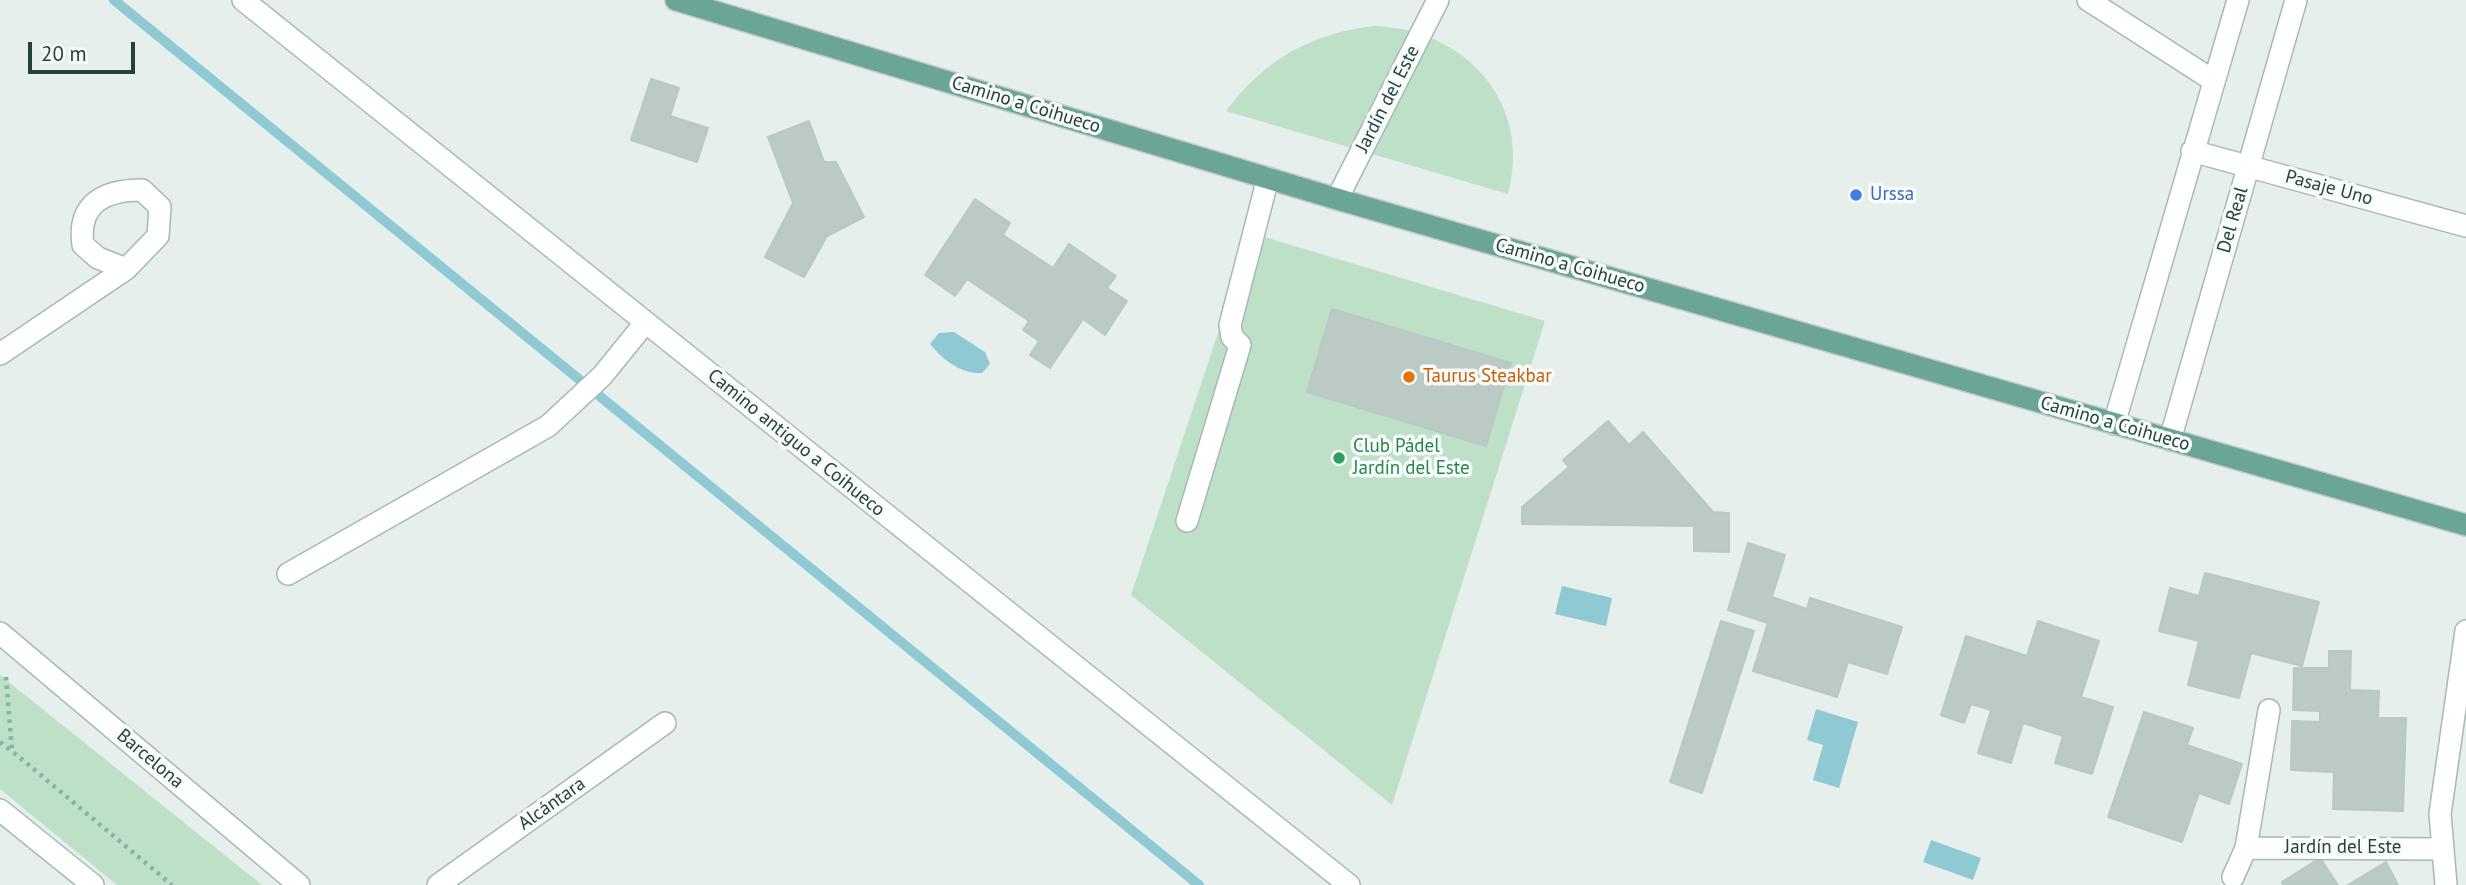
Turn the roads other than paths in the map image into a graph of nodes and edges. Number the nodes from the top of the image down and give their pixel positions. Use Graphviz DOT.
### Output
graph roads {
  1 [pos="243,0"];
  2 [pos="676,0"];
  3 [pos="1438,0"];
  4 [pos="2088,0"];
  5 [pos="2238,0"];
  6 [pos="2297,0"];
  7 [pos="2214,81"];
  8 [pos="2192,151"];
  9 [pos="2248,166"];
  10 [pos="1268,178"];
  11 [pos="1337,199"];
  12 [pos="2466,226"];
  13 [pos="126,270"];
  14 [pos="645,323"];
  15 [pos="0,354"];
  16 [pos="2115,424"];
  17 [pos="2170,440"];
  18 [pos="1186,522"];
  19 [pos="2466,525"];
  20 [pos="288,574"];
  21 [pos="2466,631"];
  22 [pos="0,633"];
  23 [pos="2269,710"];
  24 [pos="665,723"];
  25 [pos="0,810"];
  26 [pos="2246,848"];
  27 [pos="2440,849"];
  28 [pos="2233,877"];
  29 [pos="93,885"];
  30 [pos="299,885"];
  31 [pos="438,885"];
  32 [pos="1349,885"];
  33 [pos="2446,885"];
  1 -- 14 [label="street, Camino antiguo a Coihueco"];
  2 -- 10 [label="main road, Camino a Coihueco"];
  3 -- 11 [label="street, Jardín del Este"];
  4 -- 7 [label="street"];
  5 -- 7 [label="street"];
  6 -- 9 [label="street, Del Real"];
  7 -- 8 [label="street"];
  8 -- 9 [label="street, Pasaje Uno"];
  8 -- 16 [label="street"];
  9 -- 12 [label="street, Pasaje Uno"];
  9 -- 17 [label="street, Del Real"];
  10 -- 11 [label="main road, Camino a Coihueco"];
  10 -- 18 [label="street"];
  11 -- 16 [label="main road, Camino a Coihueco"];
  13 -- 15 [label="street"];
  14 -- 20 [label="street"];
  14 -- 32 [label="street, Camino antiguo a Coihueco"];
  16 -- 17 [label="main road, Camino a Coihueco"];
  17 -- 19 [label="main road, Camino a Coihueco"];
  21 -- 27 [label="street"];
  22 -- 30 [label="street, Barcelona"];
  23 -- 26 [label="street"];
  24 -- 31 [label="street, Alcántara"];
  25 -- 29 [label="street"];
  26 -- 27 [label="street, Jardín del Este"];
  26 -- 28 [label="street"];
  27 -- 33 [label="street"];
}
